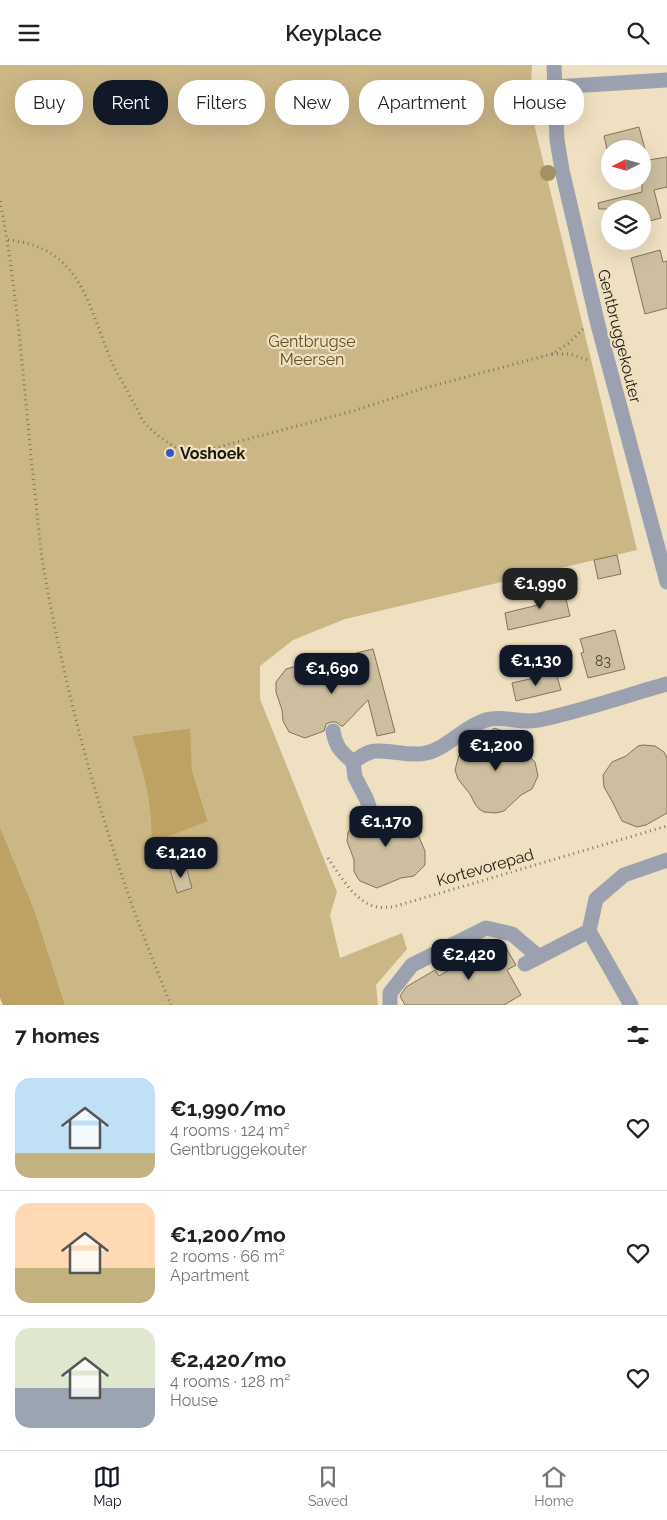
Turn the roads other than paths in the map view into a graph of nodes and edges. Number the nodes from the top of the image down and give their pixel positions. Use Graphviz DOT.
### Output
graph roads {
  1 [pos="554,65"];
  2 [pos="554,80"];
  3 [pos="667,81"];
  4 [pos="584,85"];
  5 [pos="556,125"];
  6 [pos="667,583"];
  7 [pos="667,684"];
  8 [pos="333,731"];
  9 [pos="353,762"];
  10 [pos="371,812"];
  11 [pos="667,860"];
  12 [pos="589,931"];
  13 [pos="629,1004"];
  14 [pos="390,1005"];
  1 -- 2 [label="street, Gentbruggekouter"];
  3 -- 4 [label="street"];
  5 -- 6 [label="street, Gentbruggekouter"];
  7 -- 9 [label="street"];
  8 -- 9 [label="street"];
  9 -- 10 [label="street"];
  11 -- 12 [label="street"];
  12 -- 13 [label="street"];
  12 -- 14 [label="street"];
}
